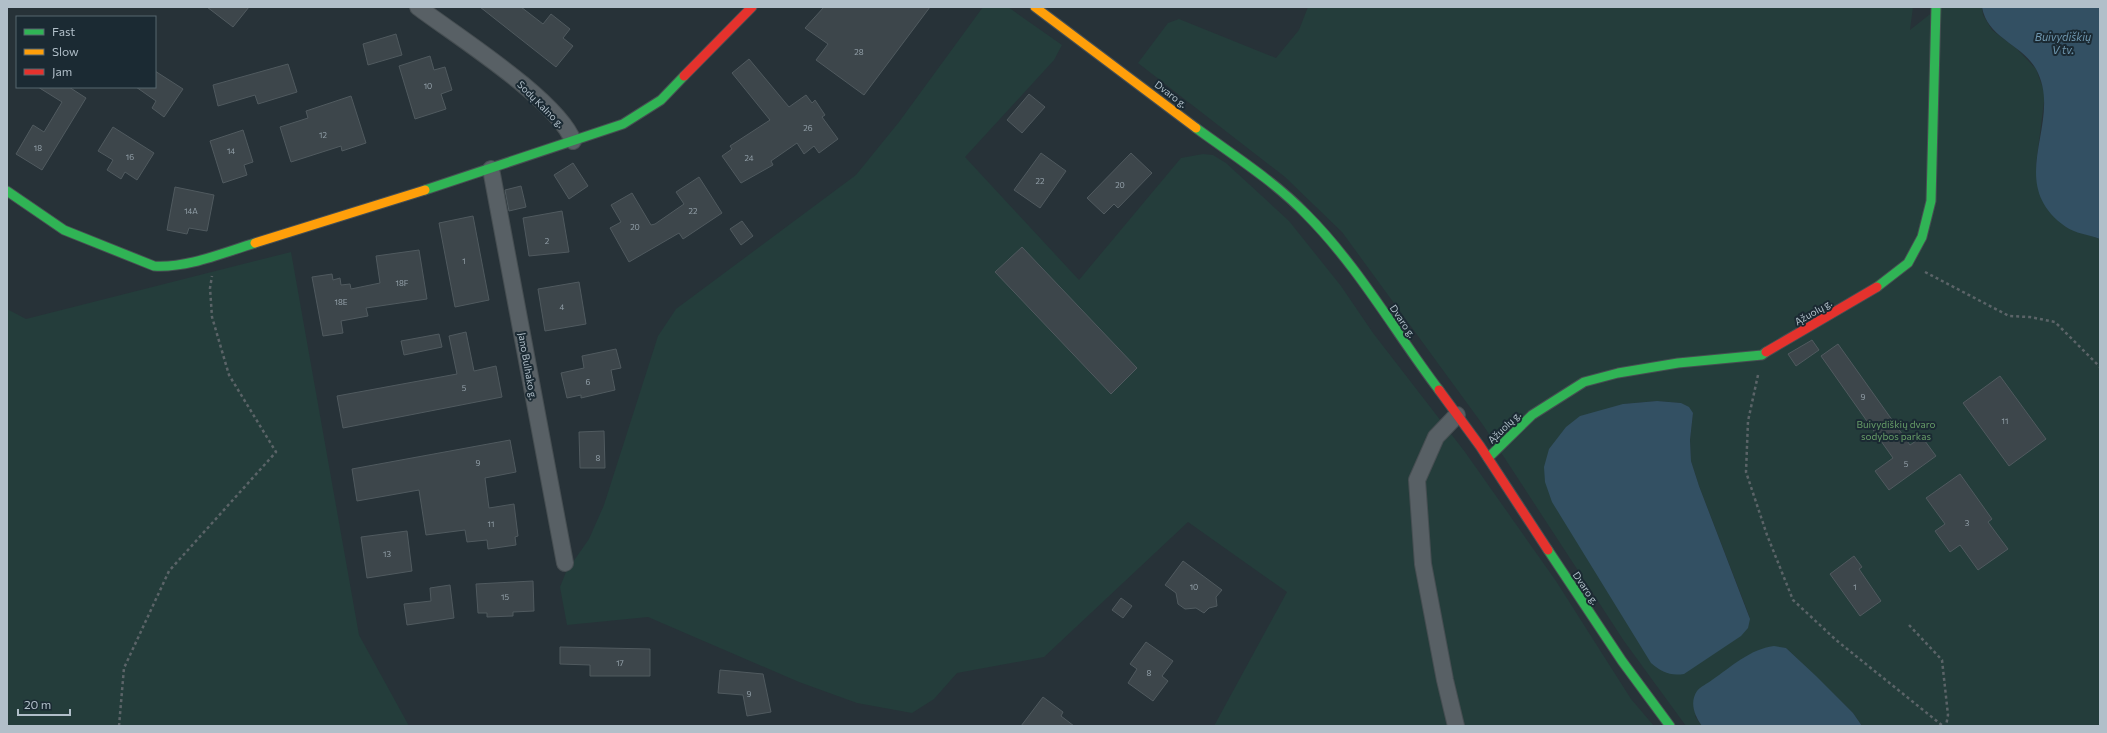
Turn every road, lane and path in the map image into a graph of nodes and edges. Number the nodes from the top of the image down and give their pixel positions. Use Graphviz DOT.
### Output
graph roads {
  1 [pos="418,7"];
  2 [pos="752,7"];
  3 [pos="1035,7"];
  4 [pos="1936,7"];
  5 [pos="573,141"];
  6 [pos="491,169"];
  7 [pos="7,191"];
  8 [pos="217,255"];
  9 [pos="1908,263"];
  10 [pos="1762,355"];
  11 [pos="2100,367"];
  12 [pos="1457,415"];
  13 [pos="1488,458"];
  14 [pos="564,563"];
  15 [pos="1909,626"];
  16 [pos="119,726"];
  17 [pos="1456,726"];
  18 [pos="1670,726"];
  19 [pos="1944,726"];
  1 -- 5 [label="street, Sodų Kalno g."];
  2 -- 5 [label="street"];
  3 -- 12 [label="street, Dvaro g."];
  4 -- 9 [label="street, Ąžuolų g."];
  5 -- 6 [label="street"];
  6 -- 8 [label="street"];
  6 -- 14 [label="street, Jano Bulhako g."];
  7 -- 8 [label="street"];
  8 -- 16 [label="path"];
  9 -- 10 [label="street, Ąžuolų g."];
  9 -- 11 [label="path"];
  10 -- 13 [label="street, Ąžuolų g."];
  10 -- 19 [label="path"];
  12 -- 13 [label="street, Dvaro g."];
  12 -- 17 [label="street"];
  13 -- 18 [label="street, Dvaro g."];
  15 -- 19 [label="path"];
}
